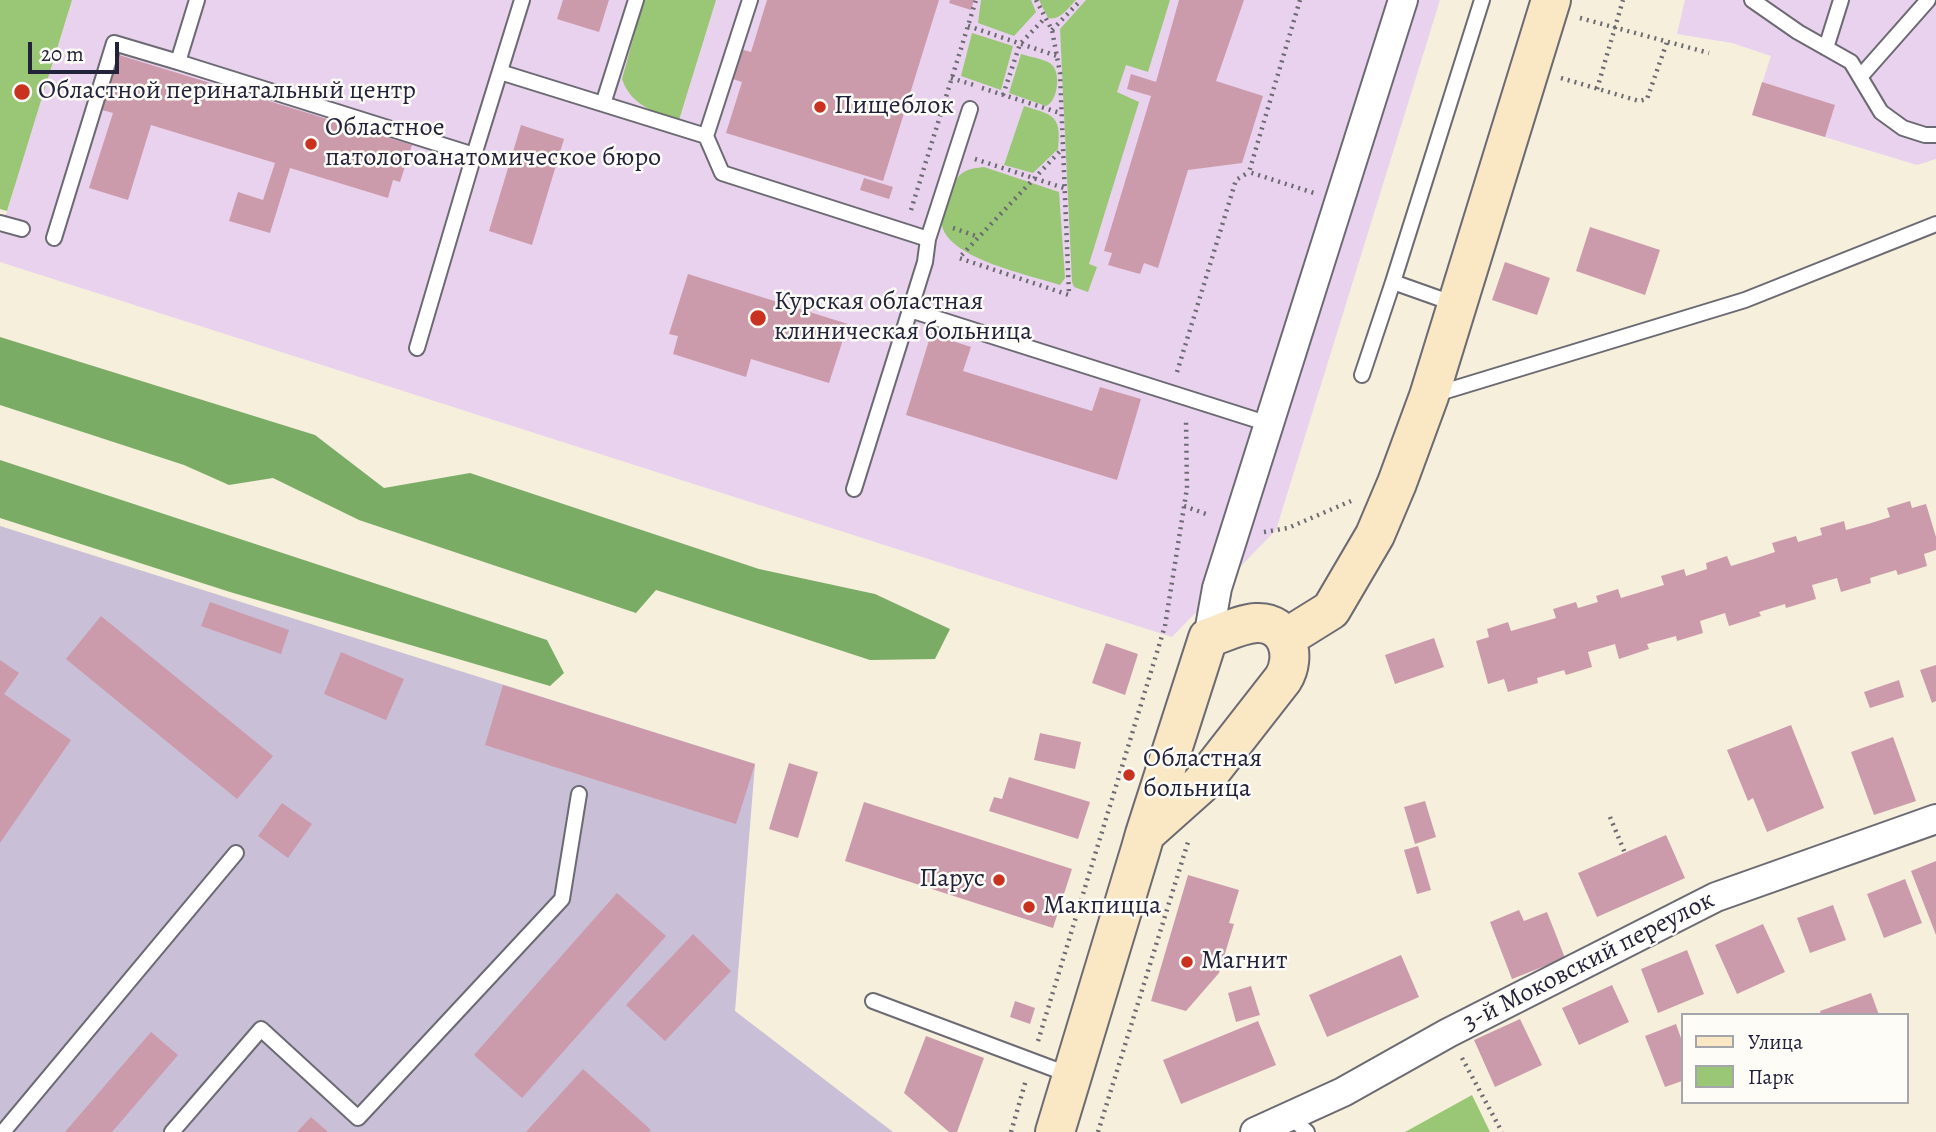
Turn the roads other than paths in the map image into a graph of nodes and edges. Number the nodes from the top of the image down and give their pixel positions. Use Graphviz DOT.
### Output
graph roads {
  1 [pos="197,0"];
  2 [pos="522,0"];
  3 [pos="636,0"];
  4 [pos="750,0"];
  5 [pos="1404,0"];
  6 [pos="1482,0"];
  7 [pos="1752,0"];
  8 [pos="1841,0"];
  9 [pos="1928,0"];
  10 [pos="1562,8"];
  11 [pos="1826,48"];
  12 [pos="178,62"];
  13 [pos="500,72"];
  14 [pos="1860,77"];
  15 [pos="603,104"];
  16 [pos="970,109"];
  17 [pos="1936,135"];
  18 [pos="706,136"];
  19 [pos="474,155"];
  20 [pos="0,223"];
  21 [pos="1936,224"];
  22 [pos="22,229"];
  23 [pos="54,238"];
  24 [pos="928,239"];
  25 [pos="1392,282"];
  26 [pos="1456,304"];
  27 [pos="910,310"];
  28 [pos="417,348"];
  29 [pos="1362,375"];
  30 [pos="1429,396"];
  31 [pos="1269,424"];
  32 [pos="854,489"];
  33 [pos="1208,638"];
  34 [pos="1286,638"];
  35 [pos="579,794"];
  36 [pos="1936,819"];
  37 [pos="1145,834"];
  38 [pos="236,853"];
  39 [pos="873,1001"];
  40 [pos="1071,1075"];
  41 [pos="1299,1125"];
  42 [pos="3,1132"];
  43 [pos="172,1132"];
  44 [pos="1055,1132"];
  45 [pos="1255,1132"];
  1 -- 12 [label="lane"];
  2 -- 13 [label="lane"];
  3 -- 15 [label="lane"];
  4 -- 18 [label="lane"];
  5 -- 31 [label="street"];
  6 -- 25 [label="lane"];
  7 -- 11 [label="lane"];
  8 -- 11 [label="lane"];
  9 -- 14 [label="lane"];
  10 -- 26 [label="street"];
  11 -- 14 [label="lane"];
  12 -- 19 [label="lane"];
  12 -- 23 [label="lane"];
  13 -- 15 [label="lane"];
  13 -- 19 [label="lane"];
  14 -- 17 [label="lane"];
  15 -- 18 [label="lane"];
  16 -- 24 [label="lane"];
  18 -- 24 [label="lane"];
  19 -- 28 [label="lane"];
  20 -- 22 [label="lane"];
  21 -- 30 [label="lane"];
  24 -- 27 [label="lane"];
  25 -- 26 [label="lane"];
  25 -- 29 [label="lane"];
  26 -- 30 [label="street"];
  27 -- 31 [label="lane"];
  27 -- 32 [label="lane"];
  30 -- 34 [label="street"];
  31 -- 33 [label="street"];
  33 -- 34 [label="street"];
  33 -- 37 [label="street"];
  34 -- 37 [label="street"];
  35 -- 43 [label="lane"];
  36 -- 41 [label="street, 3-й Моковский переулок"];
  37 -- 40 [label="street"];
  38 -- 42 [label="lane"];
  39 -- 40 [label="lane"];
  40 -- 44 [label="street"];
  41 -- 45 [label="street, 3-й Моковский переулок"];
}
